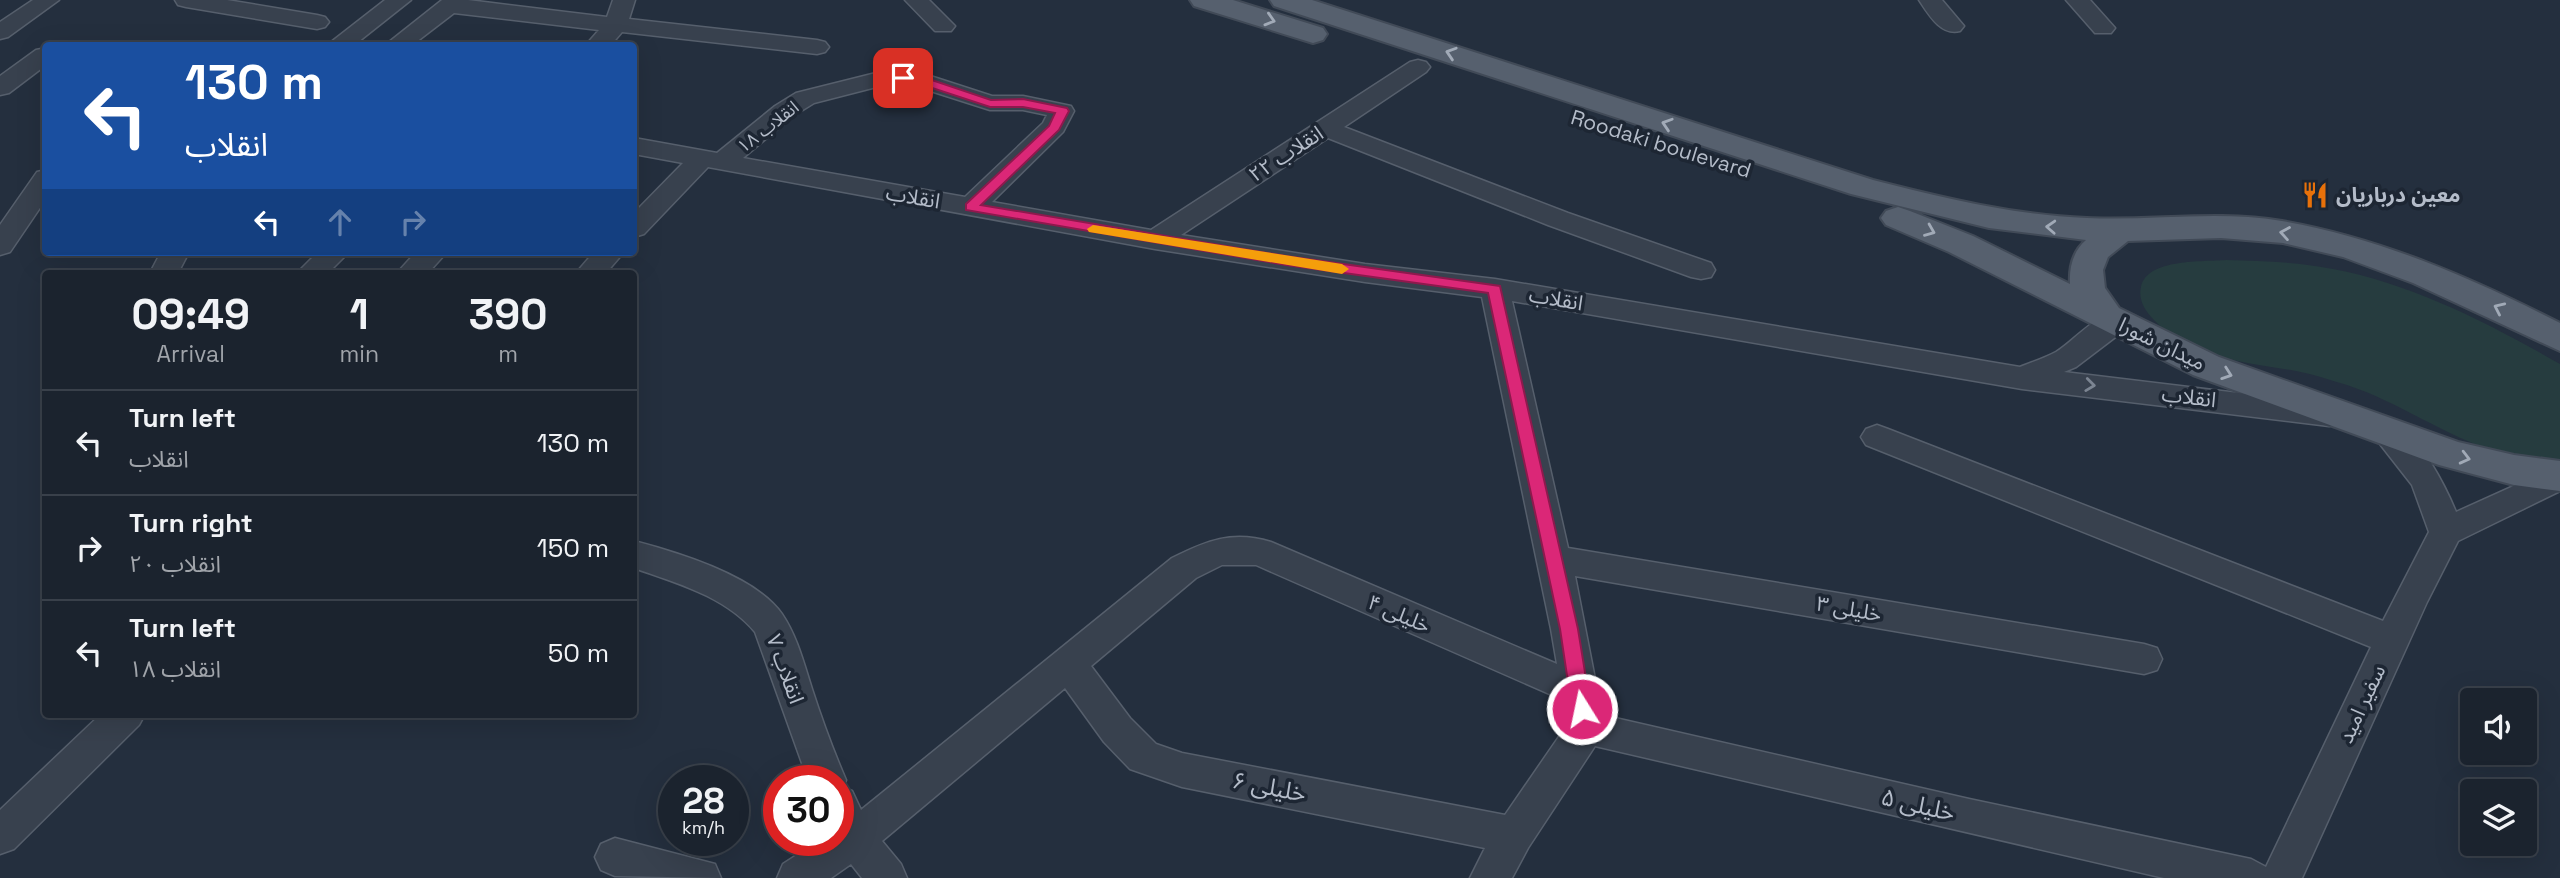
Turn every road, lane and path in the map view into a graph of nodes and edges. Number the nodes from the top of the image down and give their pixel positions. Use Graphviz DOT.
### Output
graph roads {
  1 [pos="48,0"];
  2 [pos="186,0"];
  3 [pos="400,0"];
  4 [pos="624,0"];
  5 [pos="916,0"];
  6 [pos="1205,0"];
  7 [pos="1284,0"];
  8 [pos="1930,0"];
  9 [pos="2077,0"];
  10 [pos="453,3"];
  11 [pos="317,22"];
  12 [pos="616,25"];
  13 [pos="943,26"];
  14 [pos="1952,26"];
  15 [pos="2103,27"];
  16 [pos="0,32"];
  17 [pos="342,42"];
  18 [pos="401,42"];
  19 [pos="600,42"];
  20 [pos="817,47"];
  21 [pos="0,49"];
  22 [pos="42,55"];
  23 [pos="42,57"];
  24 [pos="1418,67"];
  25 [pos="0,88"];
  26 [pos="1325,128"];
  27 [pos="637,147"];
  28 [pos="711,161"];
  29 [pos="42,184"];
  30 [pos="971,207"];
  31 [pos="42,222"];
  32 [pos="637,225"];
  33 [pos="1958,228"];
  34 [pos="2120,230"];
  35 [pos="7,235"];
  36 [pos="1155,240"];
  37 [pos="330,256"];
  38 [pos="429,256"];
  39 [pos="606,256"];
  40 [pos="314,270"];
  41 [pos="414,270"];
  42 [pos="593,270"];
  43 [pos="1701,270"];
  44 [pos="1495,289"];
  45 [pos="2111,319"];
  46 [pos="2560,338"];
  47 [pos="2022,378"];
  48 [pos="2371,424"];
  49 [pos="1877,437"];
  50 [pos="2560,476"];
  51 [pos="2446,532"];
  52 [pos="637,555"];
  53 [pos="1554,559"];
  54 [pos="2392,640"];
  55 [pos="2144,659"];
  56 [pos="1068,663"];
  57 [pos="1578,690"];
  58 [pos="122,718"];
  59 [pos="1586,728"];
  60 [pos="820,765"];
  61 [pos="1514,835"];
  62 [pos="0,836"];
  63 [pos="855,839"];
  64 [pos="615,857"];
  65 [pos="701,878"];
  66 [pos="797,878"];
  67 [pos="887,878"];
  68 [pos="1490,878"];
  69 [pos="2251,878"];
  70 [pos="2282,878"];
  1 -- 16 [label="street"];
  2 -- 11 [label="street"];
  3 -- 17 [label="street"];
  4 -- 12 [label="street"];
  5 -- 13 [label="street"];
  6 -- 24 [label="main road, Roodaki boulevard, one-way"];
  33 -- 7 [label="main road, Roodaki boulevard, one-way"];
  8 -- 14 [label="street"];
  9 -- 15 [label="street"];
  10 -- 12 [label="street"];
  10 -- 18 [label="street"];
  12 -- 19 [label="street"];
  12 -- 20 [label="street"];
  21 -- 22 [label="street"];
  23 -- 25 [label="street"];
  24 -- 26 [label="street, انقلاب ۲۲"];
  24 -- 33 [label="main road, Roodaki boulevard, one-way"];
  26 -- 36 [label="street, انقلاب ۲۲"];
  26 -- 43 [label="street"];
  27 -- 28 [label="street, انقلاب"];
  28 -- 30 [label="street, انقلاب"];
  28 -- 30 [label="street, انقلاب ۱۸"];
  28 -- 32 [label="street, انقلاب ۱۸"];
  29 -- 35 [label="street"];
  30 -- 36 [label="street, انقلاب"];
  31 -- 35 [label="street"];
  34 -- 33 [label="main road, Roodaki boulevard, one-way"];
  33 -- 45 [label="main road, Roodaki boulevard"];
  34 -- 45 [label="main road, میدان شورا"];
  46 -- 34 [label="main road, one-way"];
  36 -- 44 [label="street, انقلاب"];
  37 -- 40 [label="street"];
  38 -- 41 [label="street"];
  39 -- 42 [label="street"];
  44 -- 47 [label="street, انقلاب"];
  44 -- 53 [label="street"];
  45 -- 47 [label="street"];
  45 -- 48 [label="main road, میدان شورا, one-way"];
  47 -- 48 [label="street, انقلاب, one-way"];
  48 -- 50 [label="main road, میدان شورا, one-way"];
  48 -- 51 [label="street"];
  49 -- 54 [label="street"];
  50 -- 51 [label="street"];
  51 -- 54 [label="street, سفیر امید"];
  52 -- 60 [label="street, انقلاب ۷"];
  53 -- 55 [label="street, خلیلی ۳"];
  53 -- 57 [label="street"];
  54 -- 70 [label="street, سفیر امید"];
  56 -- 57 [label="street, خلیلی ۴"];
  56 -- 61 [label="street, خلیلی ۶"];
  56 -- 63 [label="street"];
  57 -- 59 [label="street"];
  58 -- 62 [label="street"];
  59 -- 61 [label="street"];
  59 -- 69 [label="street, خلیلی ۵"];
  61 -- 68 [label="street"];
  63 -- 66 [label="street"];
  63 -- 67 [label="street"];
  64 -- 65 [label="street"];
}
